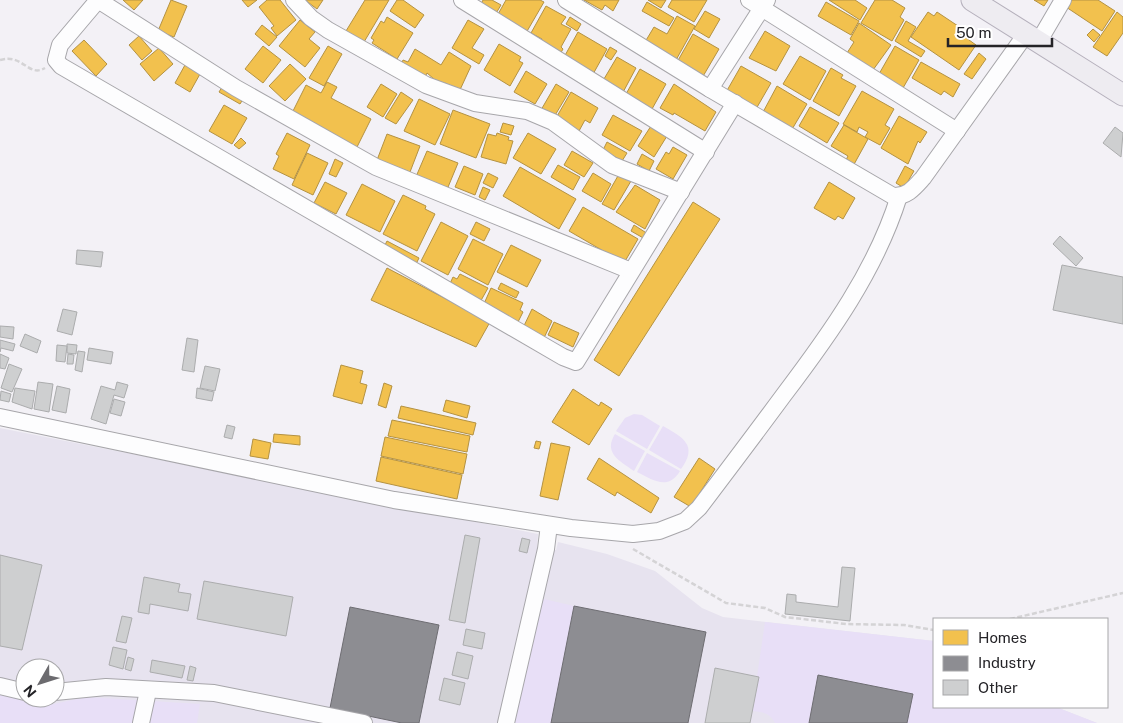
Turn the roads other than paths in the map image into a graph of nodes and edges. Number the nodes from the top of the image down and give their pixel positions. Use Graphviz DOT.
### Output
graph roads {
  1 [pos="98,0"];
  2 [pos="294,0"];
  3 [pos="462,0"];
  4 [pos="566,0"];
  5 [pos="972,0"];
  6 [pos="1063,0"];
  7 [pos="760,3"];
  8 [pos="1032,38"];
  9 [pos="710,90"];
  10 [pos="1123,95"];
  11 [pos="735,103"];
  12 [pos="957,131"];
  13 [pos="706,152"];
  14 [pos="681,192"];
  15 [pos="899,196"];
  16 [pos="631,271"];
  17 [pos="0,417"];
  18 [pos="549,524"];
  19 [pos="0,686"];
  20 [pos="15,690"];
  21 [pos="148,690"];
  22 [pos="65,691"];
  23 [pos="141,723"];
  24 [pos="364,723"];
  25 [pos="506,723"];
  1 -- 16 [label="street"];
  1 -- 16 [label="street"];
  2 -- 14 [label="street"];
  3 -- 13 [label="street"];
  4 -- 9 [label="street"];
  5 -- 8 [label="main road"];
  6 -- 8 [label="street"];
  7 -- 9 [label="street"];
  7 -- 12 [label="street"];
  8 -- 10 [label="main road"];
  8 -- 12 [label="street"];
  9 -- 11 [label="street"];
  11 -- 13 [label="street"];
  11 -- 15 [label="street"];
  12 -- 15 [label="street"];
  13 -- 14 [label="street"];
  14 -- 16 [label="street"];
  15 -- 18 [label="street"];
  17 -- 18 [label="street"];
  18 -- 25 [label="street"];
  19 -- 20 [label="street"];
  21 -- 22 [label="street"];
  21 -- 23 [label="street"];
  21 -- 24 [label="street"];
}
